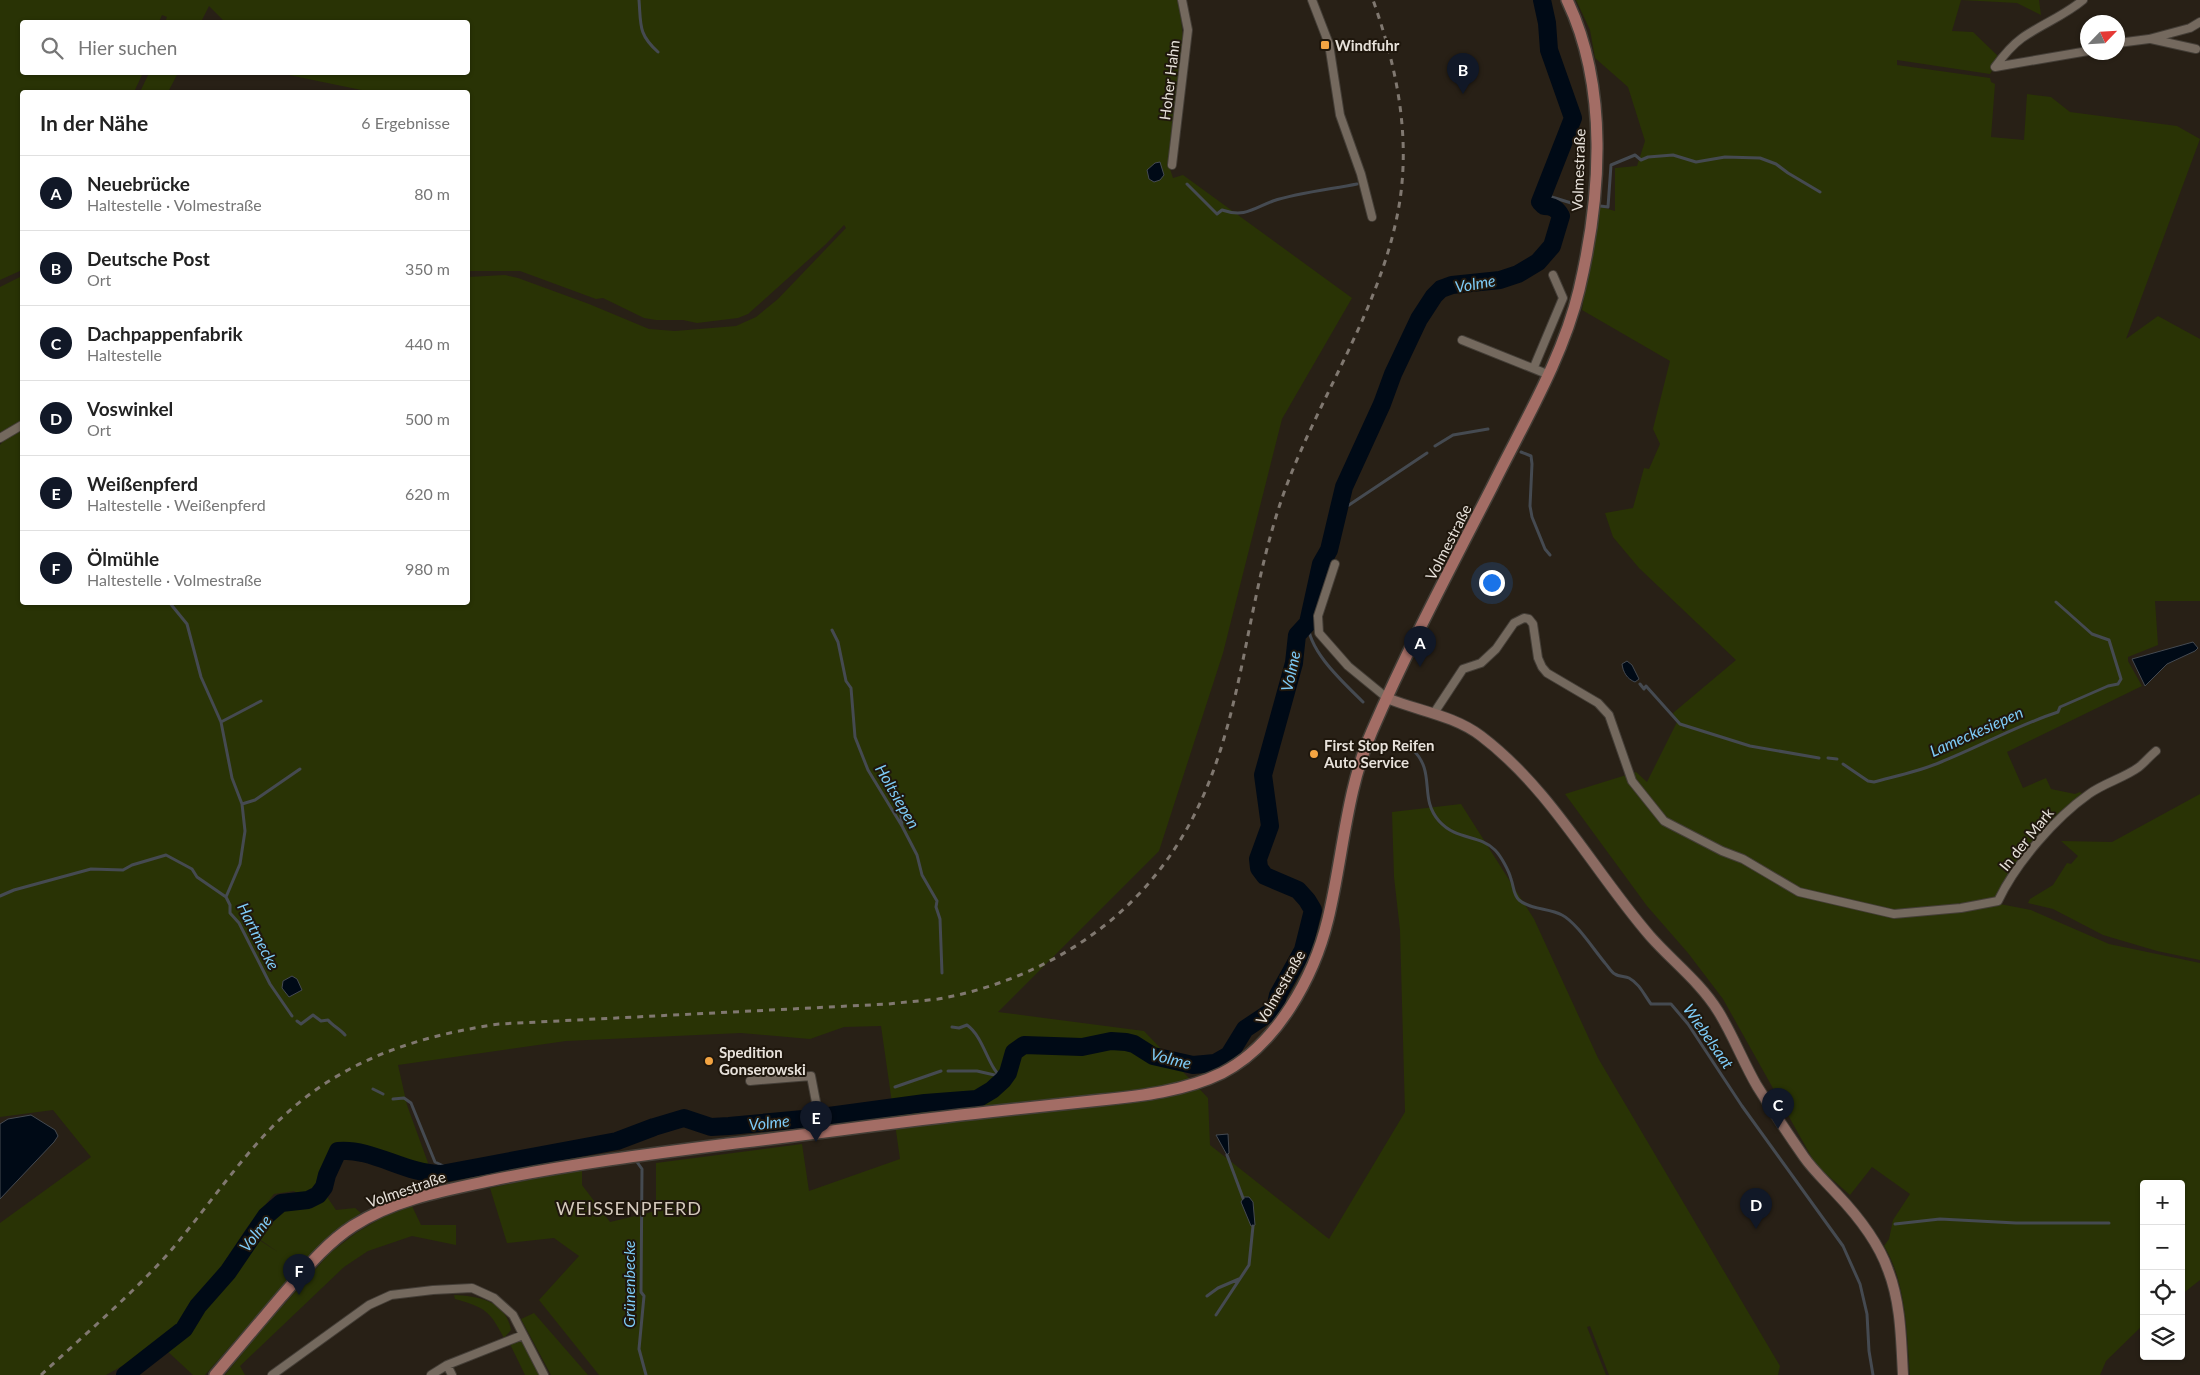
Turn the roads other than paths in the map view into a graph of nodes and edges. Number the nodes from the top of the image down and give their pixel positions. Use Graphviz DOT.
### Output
graph roads {
  1 [pos="1182,0"];
  2 [pos="1312,0"];
  3 [pos="1567,0"];
  4 [pos="2083,0"];
  5 [pos="2200,22"];
  6 [pos="2149,39"];
  7 [pos="2125,42"];
  8 [pos="2196,49"];
  9 [pos="2080,52"];
  10 [pos="1172,165"];
  11 [pos="1372,217"];
  12 [pos="1553,274"];
  13 [pos="1462,340"];
  14 [pos="1534,367"];
  15 [pos="1547,374"];
  16 [pos="20,426"];
  17 [pos="0,438"];
  18 [pos="1335,564"];
  19 [pos="1387,698"];
  20 [pos="1434,713"];
  21 [pos="2156,751"];
  22 [pos="750,1081"];
  23 [pos="822,1128"];
  24 [pos="523,1335"];
  25 [pos="447,1365"];
  26 [pos="214,1375"];
  27 [pos="272,1375"];
  28 [pos="431,1375"];
  29 [pos="452,1375"];
  30 [pos="544,1375"];
  31 [pos="1903,1375"];
  1 -- 10 [label="street, Hoher Hahn"];
  2 -- 11 [label="street"];
  3 -- 15 [label="main road, Volmestraße"];
  4 -- 9 [label="street"];
  5 -- 6 [label="street"];
  6 -- 7 [label="street"];
  6 -- 8 [label="street"];
  12 -- 14 [label="street"];
  13 -- 14 [label="street"];
  14 -- 15 [label="street"];
  15 -- 19 [label="main road, Volmestraße"];
  16 -- 17 [label="street"];
  18 -- 19 [label="street"];
  19 -- 20 [label="main road"];
  19 -- 23 [label="main road, Volmestraße"];
  20 -- 21 [label="street, In der Mark"];
  20 -- 31 [label="main road"];
  22 -- 23 [label="street"];
  23 -- 26 [label="main road, Volmestraße"];
  24 -- 25 [label="street"];
  24 -- 27 [label="street"];
  24 -- 30 [label="street"];
  25 -- 28 [label="street"];
  25 -- 29 [label="street"];
}
